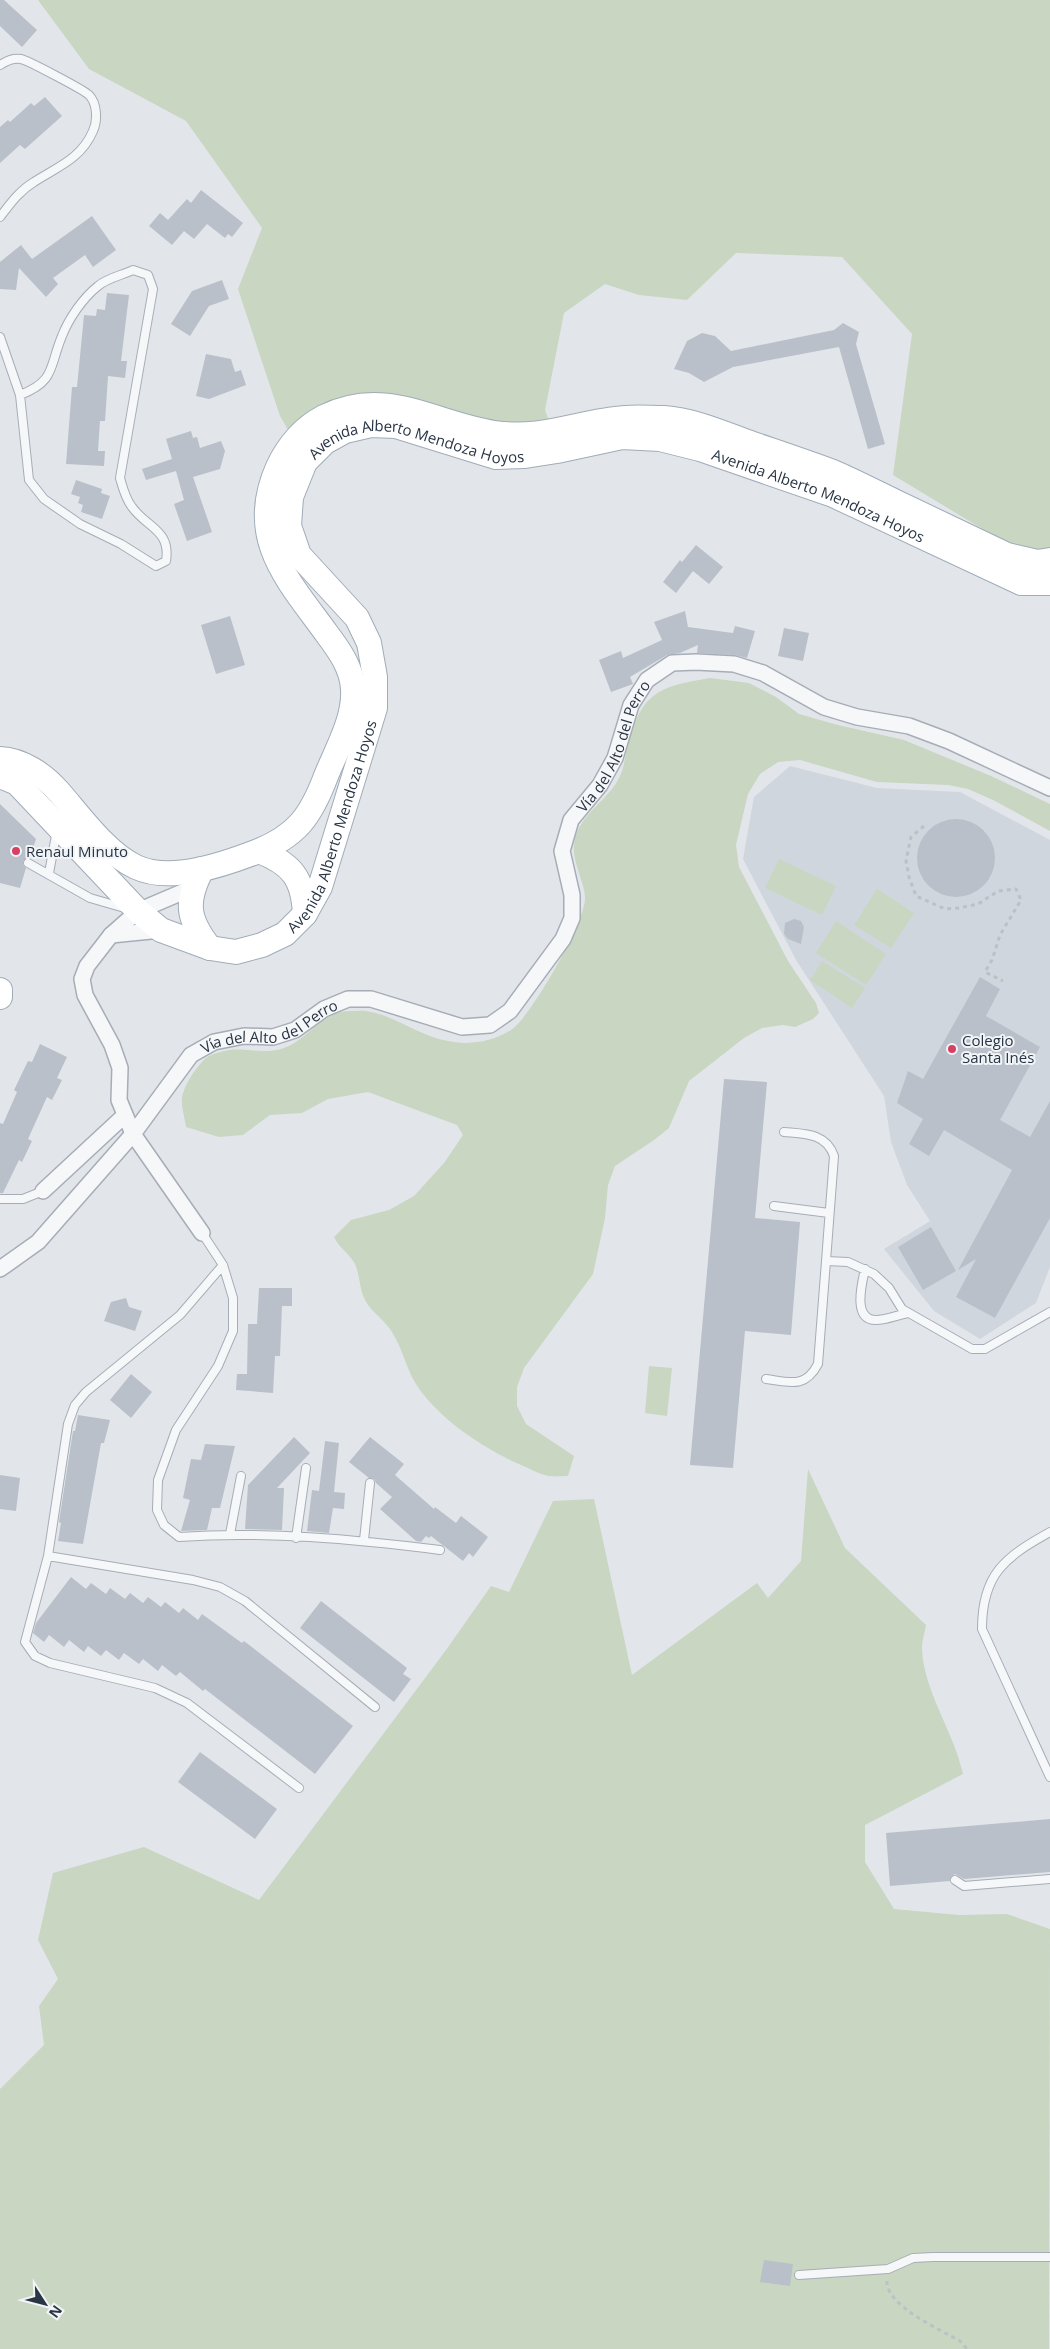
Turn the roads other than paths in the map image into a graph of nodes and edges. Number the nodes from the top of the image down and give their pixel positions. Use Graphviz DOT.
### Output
graph roads {
  1 [pos="0,65"];
  2 [pos="0,218"];
  3 [pos="0,337"];
  4 [pos="20,395"];
  5 [pos="1050,560"];
  6 [pos="1050,583"];
  7 [pos="0,759"];
  8 [pos="0,776"];
  9 [pos="1050,788"];
  10 [pos="58,826"];
  11 [pos="259,851"];
  12 [pos="28,863"];
  13 [pos="49,873"];
  14 [pos="197,879"];
  15 [pos="138,911"];
  16 [pos="305,914"];
  17 [pos="162,930"];
  18 [pos="111,936"];
  19 [pos="210,948"];
  20 [pos="0,990"];
  21 [pos="0,997"];
  22 [pos="124,1115"];
  23 [pos="784,1132"];
  24 [pos="133,1134"];
  25 [pos="43,1190"];
  26 [pos="0,1199"];
  27 [pos="774,1206"];
  28 [pos="829,1213"];
  29 [pos="202,1233"];
  30 [pos="826,1262"];
  31 [pos="223,1265"];
  32 [pos="0,1269"];
  33 [pos="864,1269"];
  34 [pos="1050,1312"];
  35 [pos="908,1313"];
  36 [pos="766,1379"];
  37 [pos="306,1468"];
  38 [pos="241,1476"];
  39 [pos="370,1483"];
  40 [pos="1050,1532"];
  41 [pos="230,1534"];
  42 [pos="296,1538"];
  43 [pos="364,1540"];
  44 [pos="440,1550"];
  45 [pos="48,1556"];
  46 [pos="375,1707"];
  47 [pos="1050,1777"];
  48 [pos="299,1788"];
  49 [pos="955,1880"];
  50 [pos="1050,1880"];
  51 [pos="1050,2257"];
  52 [pos="799,2274"];
  1 -- 2 [label="lane"];
  3 -- 4 [label="lane"];
  4 -- 4 [label="lane"];
  5 -- 11 [label="main road, Avenida Alberto Mendoza Hoyos"];
  6 -- 16 [label="main road, Avenida Alberto Mendoza Hoyos"];
  7 -- 14 [label="main road, Avenida Alberto Mendoza Hoyos"];
  8 -- 10 [label="main road, Avenida Alberto Mendoza Hoyos"];
  9 -- 24 [label="street, Vía del Alto del Perro"];
  10 -- 13 [label="lane"];
  10 -- 15 [label="main road, Avenida Alberto Mendoza Hoyos"];
  11 -- 14 [label="main road, Avenida Alberto Mendoza Hoyos"];
  11 -- 16 [label="main road"];
  12 -- 13 [label="lane"];
  13 -- 15 [label="lane"];
  14 -- 15 [label="street"];
  14 -- 19 [label="main road"];
  15 -- 17 [label="main road, Avenida Alberto Mendoza Hoyos"];
  15 -- 18 [label="street"];
  16 -- 19 [label="main road, Avenida Alberto Mendoza Hoyos"];
  17 -- 18 [label="street"];
  17 -- 19 [label="main road, Avenida Alberto Mendoza Hoyos"];
  18 -- 22 [label="street"];
  20 -- 21 [label="main road"];
  22 -- 24 [label="street"];
  22 -- 25 [label="street"];
  23 -- 28 [label="lane"];
  24 -- 29 [label="street"];
  24 -- 32 [label="street, Vía del Alto del Perro"];
  25 -- 26 [label="lane"];
  27 -- 28 [label="lane"];
  28 -- 30 [label="lane"];
  29 -- 31 [label="lane"];
  30 -- 33 [label="lane"];
  30 -- 36 [label="lane"];
  31 -- 41 [label="lane"];
  31 -- 45 [label="lane"];
  33 -- 35 [label="lane"];
  33 -- 35 [label="lane"];
  34 -- 35 [label="lane"];
  37 -- 42 [label="lane"];
  38 -- 41 [label="lane"];
  39 -- 43 [label="lane"];
  40 -- 47 [label="lane"];
  41 -- 42 [label="lane"];
  42 -- 43 [label="lane"];
  43 -- 44 [label="lane"];
  45 -- 46 [label="lane"];
  45 -- 48 [label="lane"];
  49 -- 50 [label="lane"];
  51 -- 52 [label="lane"];
}
